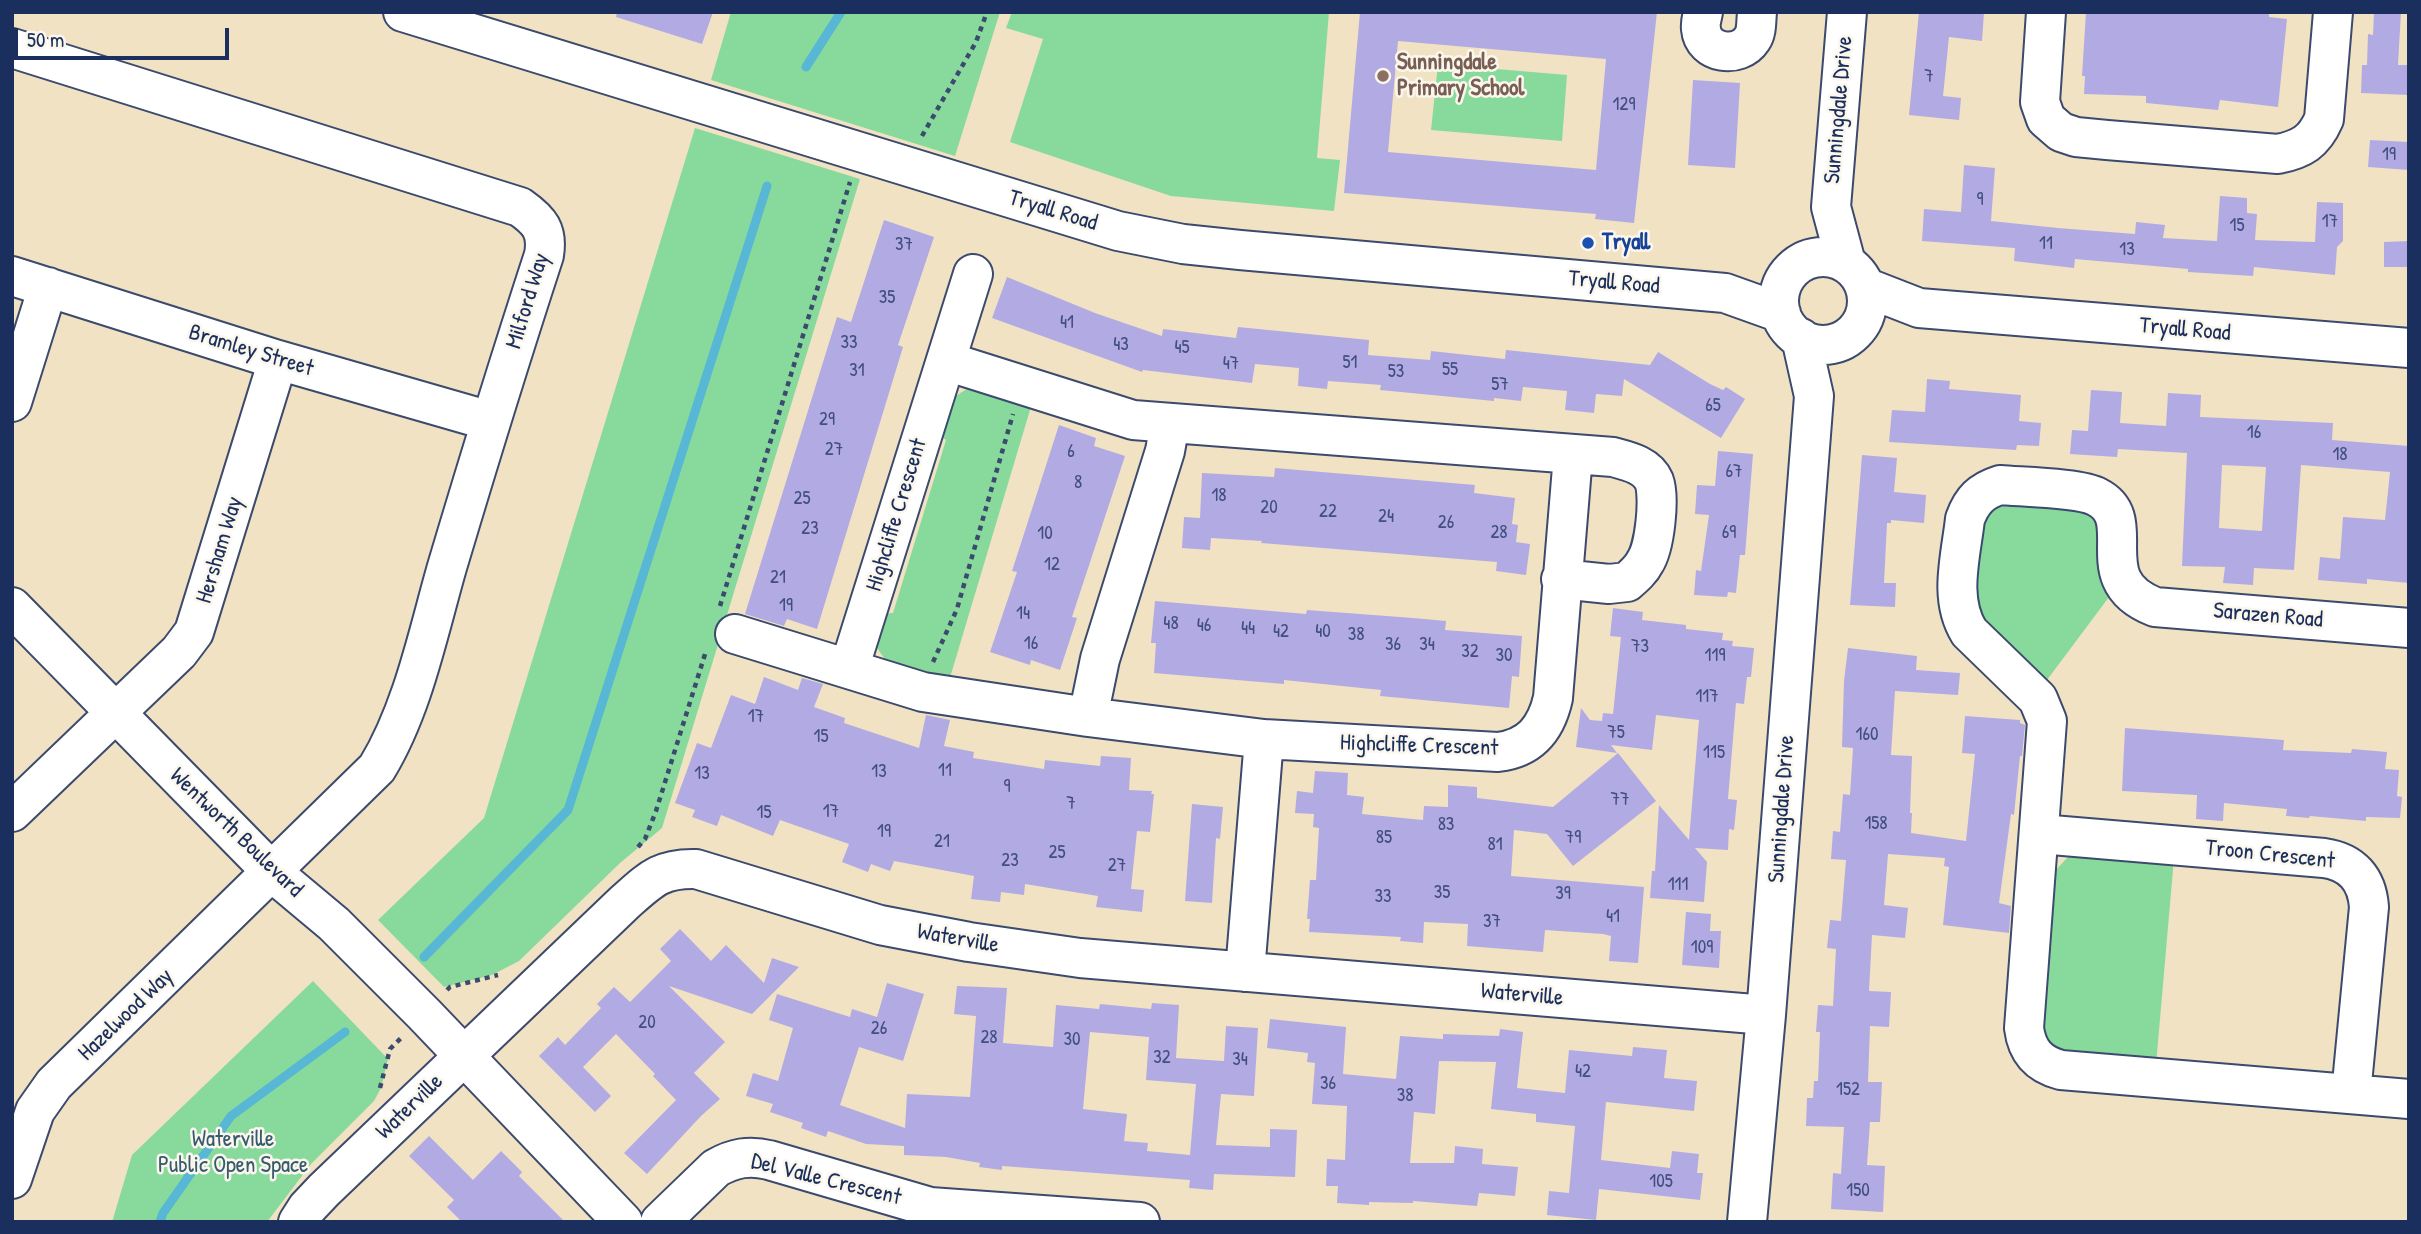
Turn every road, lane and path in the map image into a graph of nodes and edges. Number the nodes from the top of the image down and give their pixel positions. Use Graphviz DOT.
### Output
graph roads {
  1 [pos="403,12"];
  2 [pos="987,12"];
  3 [pos="1703,12"];
  4 [pos="1757,12"];
  5 [pos="1847,12"];
  6 [pos="2046,12"];
  7 [pos="2333,12"];
  8 [pos="12,48"];
  9 [pos="917,146"];
  10 [pos="851,177"];
  11 [pos="1831,208"];
  12 [pos="1794,269"];
  13 [pos="973,274"];
  14 [pos="1855,275"];
  15 [pos="12,276"];
  16 [pos="48,288"];
  17 [pos="1726,293"];
  18 [pos="1919,308"];
  19 [pos="1791,326"];
  20 [pos="1851,334"];
  21 [pos="2409,348"];
  22 [pos="278,360"];
  23 [pos="946,361"];
  24 [pos="1020,385"];
  25 [pos="1814,396"];
  26 [pos="12,402"];
  27 [pos="491,421"];
  28 [pos="1170,423"];
  29 [pos="1573,455"];
  30 [pos="1561,579"];
  31 [pos="12,607"];
  32 [pos="2409,628"];
  33 [pos="721,629"];
  34 [pos="849,669"];
  35 [pos="923,692"];
  36 [pos="115,714"];
  37 [pos="1088,718"];
  38 [pos="1264,739"];
  39 [pos="12,812"];
  40 [pos="2040,834"];
  41 [pos="631,856"];
  42 [pos="273,873"];
  43 [pos="508,972"];
  44 [pos="1245,972"];
  45 [pos="424,1014"];
  46 [pos="1766,1015"];
  47 [pos="464,1055"];
  48 [pos="377,1094"];
  49 [pos="2351,1094"];
  50 [pos="2409,1099"];
  51 [pos="24,1107"];
  52 [pos="12,1179"];
  53 [pos="929,1214"];
  54 [pos="298,1222"];
  55 [pos="622,1222"];
  56 [pos="660,1222"];
  57 [pos="1140,1222"];
  58 [pos="1747,1222"];
  1 -- 17 [label="street, Tryall Road"];
  2 -- 9 [label="path"];
  3 -- 4 [label="street"];
  5 -- 11 [label="street, Sunningdale Drive"];
  6 -- 7 [label="street"];
  8 -- 27 [label="street, Milford Way"];
  10 -- 33 [label="path"];
  11 -- 12 [label="street, Sunningdale Drive"];
  11 -- 14 [label="street, Sunningdale Drive"];
  12 -- 14 [label="street"];
  12 -- 17 [label="street, Tryall Road"];
  12 -- 19 [label="street"];
  13 -- 23 [label="street, Highcliffe Crescent"];
  14 -- 18 [label="street, Tryall Road"];
  14 -- 20 [label="street"];
  15 -- 16 [label="street, Bramley Street"];
  16 -- 22 [label="street, Bramley Street"];
  16 -- 26 [label="street"];
  17 -- 19 [label="street, Tryall Road"];
  18 -- 20 [label="street, Tryall Road"];
  18 -- 21 [label="street, Tryall Road"];
  19 -- 20 [label="street"];
  19 -- 25 [label="street, Sunningdale Drive"];
  20 -- 25 [label="street, Sunningdale Drive"];
  22 -- 27 [label="street, Bramley Street"];
  22 -- 36 [label="street, Hersham Way"];
  23 -- 24 [label="street"];
  23 -- 34 [label="street, Highcliffe Crescent"];
  24 -- 28 [label="street"];
  24 -- 35 [label="path"];
  25 -- 46 [label="street, Sunningdale Drive"];
  27 -- 42 [label="street, Milford Way"];
  28 -- 29 [label="street"];
  28 -- 37 [label="street"];
  29 -- 30 [label="street, Highcliffe Crescent"];
  29 -- 30 [label="street"];
  30 -- 38 [label="street, Highcliffe Crescent"];
  31 -- 36 [label="street, Wentworth Boulevard"];
  32 -- 40 [label="street, Sarazen Road"];
  33 -- 34 [label="street, Highcliffe Crescent"];
  33 -- 41 [label="path"];
  34 -- 35 [label="street, Highcliffe Crescent"];
  35 -- 37 [label="street, Highcliffe Crescent"];
  36 -- 39 [label="street, Hersham Way"];
  36 -- 42 [label="street, Wentworth Boulevard"];
  37 -- 38 [label="street, Highcliffe Crescent"];
  38 -- 44 [label="street"];
  40 -- 49 [label="street"];
  40 -- 49 [label="street, Troon Crescent"];
  42 -- 45 [label="street, Wentworth Boulevard"];
  42 -- 51 [label="street, Hazelwood Way"];
  43 -- 45 [label="path"];
  44 -- 46 [label="street, Waterville"];
  44 -- 47 [label="street, Waterville"];
  45 -- 47 [label="street, Wentworth Boulevard"];
  45 -- 48 [label="path"];
  46 -- 58 [label="street, Sunningdale Drive"];
  47 -- 54 [label="street, Waterville"];
  47 -- 55 [label="street"];
  49 -- 50 [label="street"];
  51 -- 52 [label="street, Hazelwood Way"];
  53 -- 56 [label="street, Del Valle Crescent"];
  53 -- 57 [label="street, Del Valle Crescent"];
}
